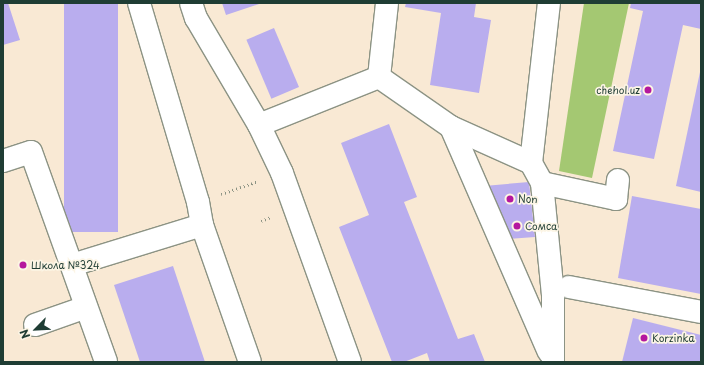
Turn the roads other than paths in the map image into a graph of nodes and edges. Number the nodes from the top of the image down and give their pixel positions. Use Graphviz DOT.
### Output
graph roads {
  1 [pos="139,3"];
  2 [pos="191,3"];
  3 [pos="387,3"];
  4 [pos="549,3"];
  5 [pos="379,77"];
  6 [pos="259,125"];
  7 [pos="451,127"];
  8 [pos="3,161"];
  9 [pos="531,163"];
  10 [pos="618,180"];
  11 [pos="542,183"];
  12 [pos="202,225"];
  13 [pos="72,265"];
  14 [pos="569,287"];
  15 [pos="86,307"];
  16 [pos="701,312"];
  17 [pos="35,325"];
  18 [pos="552,360"];
  19 [pos="106,362"];
  20 [pos="250,362"];
  21 [pos="350,362"];
  1 -- 12 [label="lane"];
  2 -- 6 [label="lane"];
  3 -- 5 [label="lane"];
  4 -- 9 [label="lane"];
  5 -- 6 [label="lane"];
  5 -- 7 [label="lane"];
  6 -- 21 [label="lane"];
  7 -- 9 [label="lane"];
  7 -- 18 [label="lane"];
  8 -- 13 [label="lane"];
  9 -- 11 [label="lane"];
  10 -- 11 [label="lane"];
  11 -- 18 [label="lane"];
  12 -- 13 [label="lane"];
  12 -- 20 [label="lane"];
  13 -- 15 [label="lane"];
  14 -- 16 [label="lane"];
  15 -- 17 [label="lane"];
  15 -- 19 [label="lane"];
}
